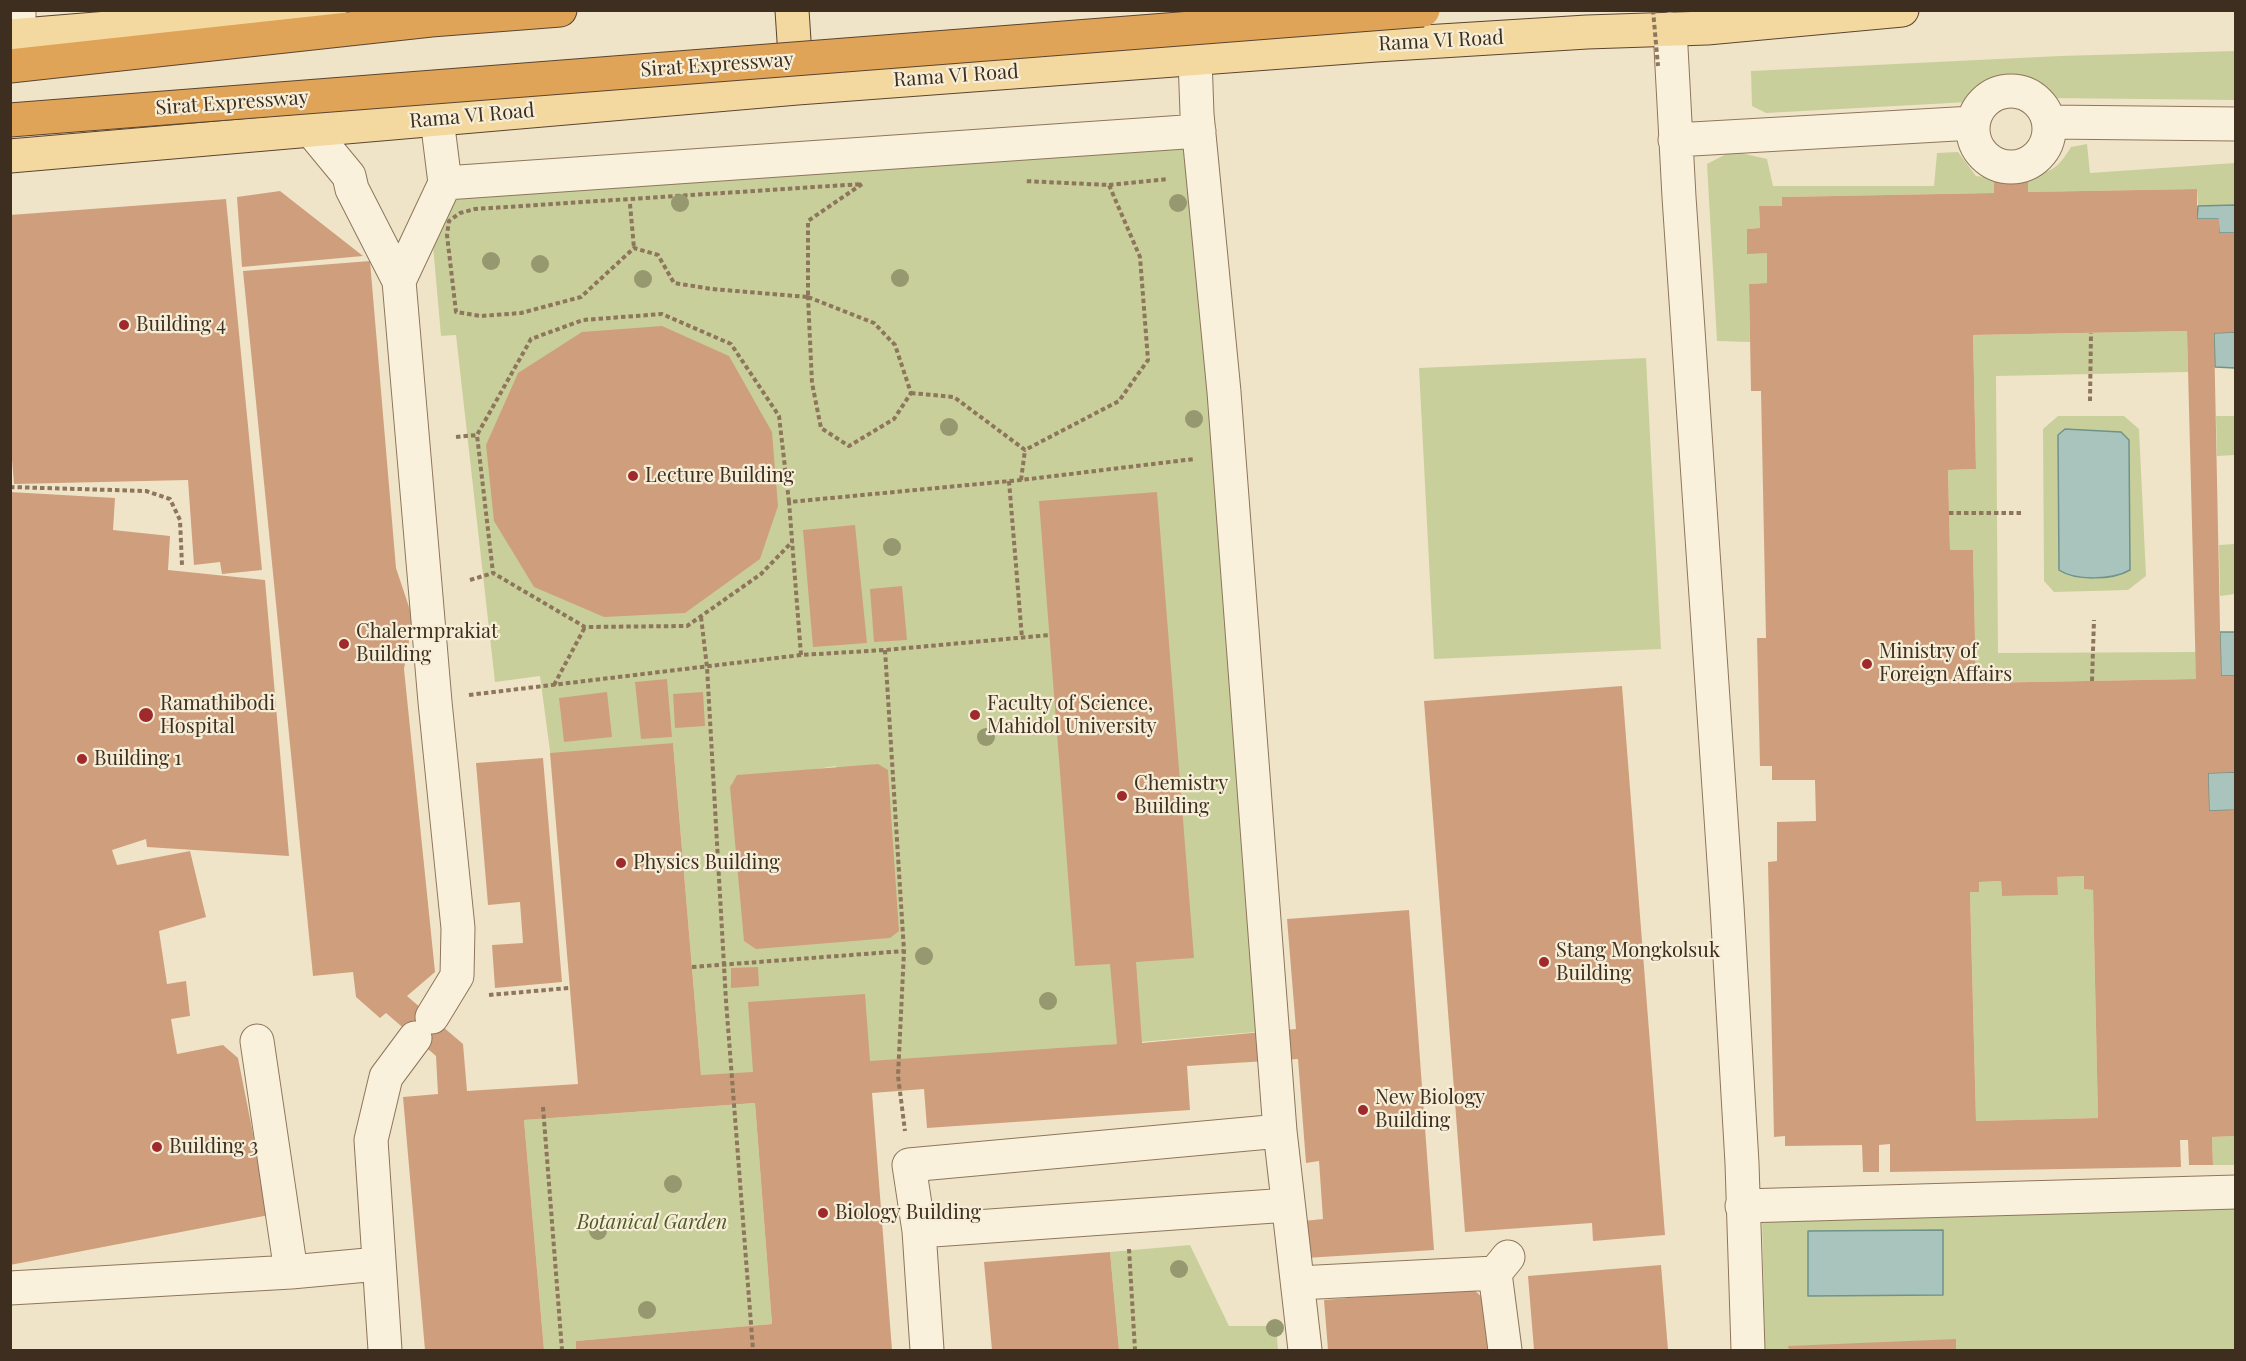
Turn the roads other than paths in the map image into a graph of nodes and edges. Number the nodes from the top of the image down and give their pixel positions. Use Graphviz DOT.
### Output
graph roads {
  1 [pos="330,10"];
  2 [pos="560,10"];
  3 [pos="792,10"];
  4 [pos="1423,10"];
  5 [pos="1902,10"];
  6 [pos="1661,20"];
  7 [pos="16,27"];
  8 [pos="1195,58"];
  9 [pos="10,66"];
  10 [pos="797,88"];
  11 [pos="437,119"];
  12 [pos="10,120"];
  13 [pos="2049,122"];
  14 [pos="1973,123"];
  15 [pos="2235,124"];
  16 [pos="311,130"];
  17 [pos="1199,131"];
  18 [pos="1675,140"];
  19 [pos="10,156"];
  20 [pos="445,183"];
  21 [pos="399,281"];
  22 [pos="257,1041"];
  23 [pos="1280,1131"];
  24 [pos="2235,1192"];
  25 [pos="1288,1206"];
  26 [pos="1742,1206"];
  27 [pos="919,1231"];
  28 [pos="378,1264"];
  29 [pos="291,1272"];
  30 [pos="1298,1283"];
  31 [pos="10,1288"];
  32 [pos="384,1350"];
  33 [pos="927,1350"];
  34 [pos="1305,1350"];
  35 [pos="1505,1350"];
  36 [pos="1748,1350"];
  1 -- 7 [label="main road"];
  2 -- 9 [label="highway"];
  3 -- 10 [label="main road"];
  4 -- 12 [label="highway, Sirat Expressway, bridge"];
  5 -- 6 [label="main road, Rama VI Road"];
  6 -- 8 [label="main road, Rama VI Road"];
  6 -- 18 [label="lane"];
  8 -- 10 [label="main road, Rama VI Road"];
  8 -- 17 [label="lane"];
  10 -- 11 [label="main road, Rama VI Road"];
  11 -- 16 [label="main road, Rama VI Road"];
  11 -- 20 [label="lane"];
  13 -- 14 [label="lane"];
  13 -- 14 [label="lane"];
  13 -- 15 [label="lane"];
  14 -- 18 [label="lane"];
  16 -- 19 [label="main road, Rama VI Road"];
  16 -- 21 [label="lane"];
  17 -- 20 [label="lane"];
  17 -- 23 [label="lane"];
  18 -- 26 [label="lane"];
  20 -- 21 [label="lane"];
  21 -- 28 [label="lane"];
  22 -- 29 [label="lane"];
  23 -- 25 [label="lane"];
  23 -- 27 [label="lane"];
  24 -- 26 [label="lane"];
  25 -- 27 [label="lane"];
  25 -- 30 [label="lane"];
  26 -- 36 [label="lane"];
  27 -- 33 [label="lane"];
  28 -- 29 [label="lane"];
  28 -- 32 [label="lane"];
  29 -- 31 [label="lane"];
  30 -- 34 [label="lane"];
  30 -- 35 [label="lane"];
}
